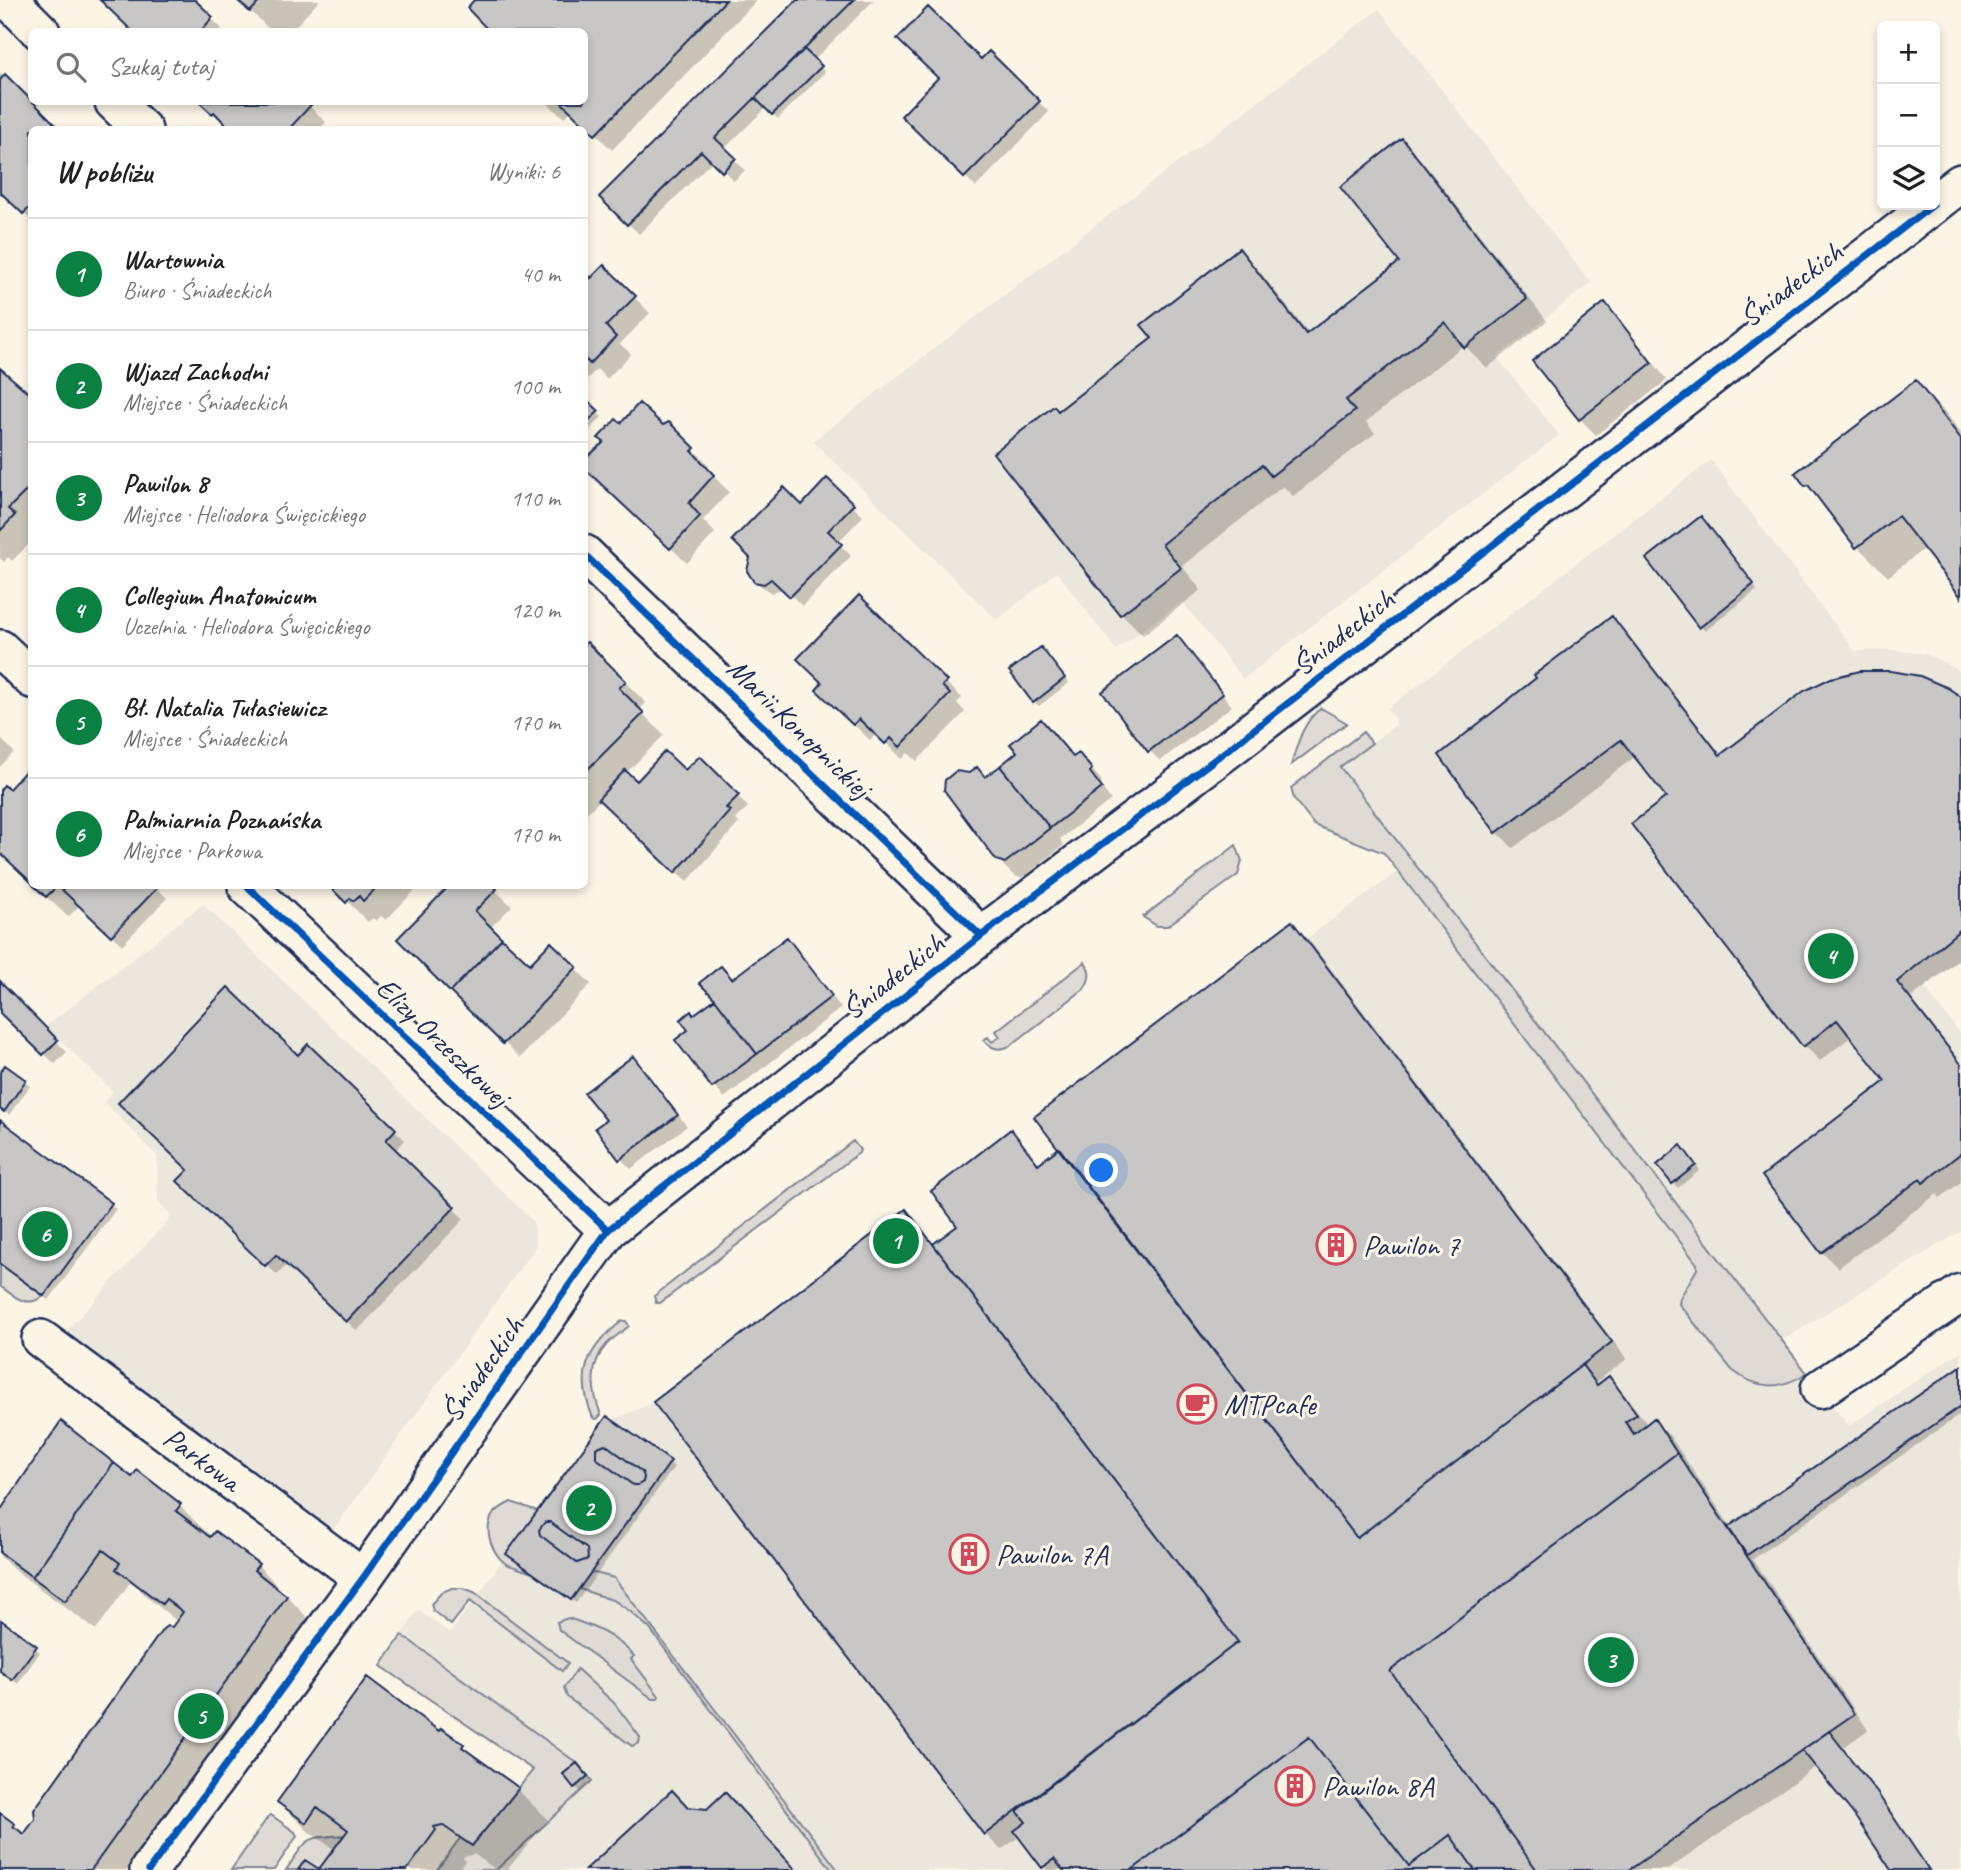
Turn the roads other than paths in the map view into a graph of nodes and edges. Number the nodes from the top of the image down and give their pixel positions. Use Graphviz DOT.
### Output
graph roads {
  1 [pos="9,0"];
  2 [pos="37,28"];
  3 [pos="117,105"];
  4 [pos="139,126"];
  5 [pos="1961,183"];
  6 [pos="1940,199"];
  7 [pos="1926,210"];
  8 [pos="588,558"];
  9 [pos="0,649"];
  10 [pos="28,676"];
  11 [pos="250,889"];
  12 [pos="981,936"];
  13 [pos="608,1230"];
  14 [pos="1961,1293"];
  15 [pos="41,1339"];
  16 [pos="1820,1389"];
  17 [pos="363,1578"];
  18 [pos="149,1870"];
  1 -- 2 [label="street"];
  3 -- 4 [label="street"];
  5 -- 6 [label="street, Śniadeckich"];
  7 -- 12 [label="street, Śniadeckich"];
  8 -- 12 [label="street, Marii Konopnickiej"];
  9 -- 10 [label="street"];
  11 -- 13 [label="street, Elizy Orzeszkowej"];
  12 -- 13 [label="street, Śniadeckich"];
  13 -- 17 [label="street, Śniadeckich"];
  14 -- 16 [label="street"];
  15 -- 17 [label="street, Parkowa"];
  17 -- 18 [label="street, Śniadeckich"];
}
